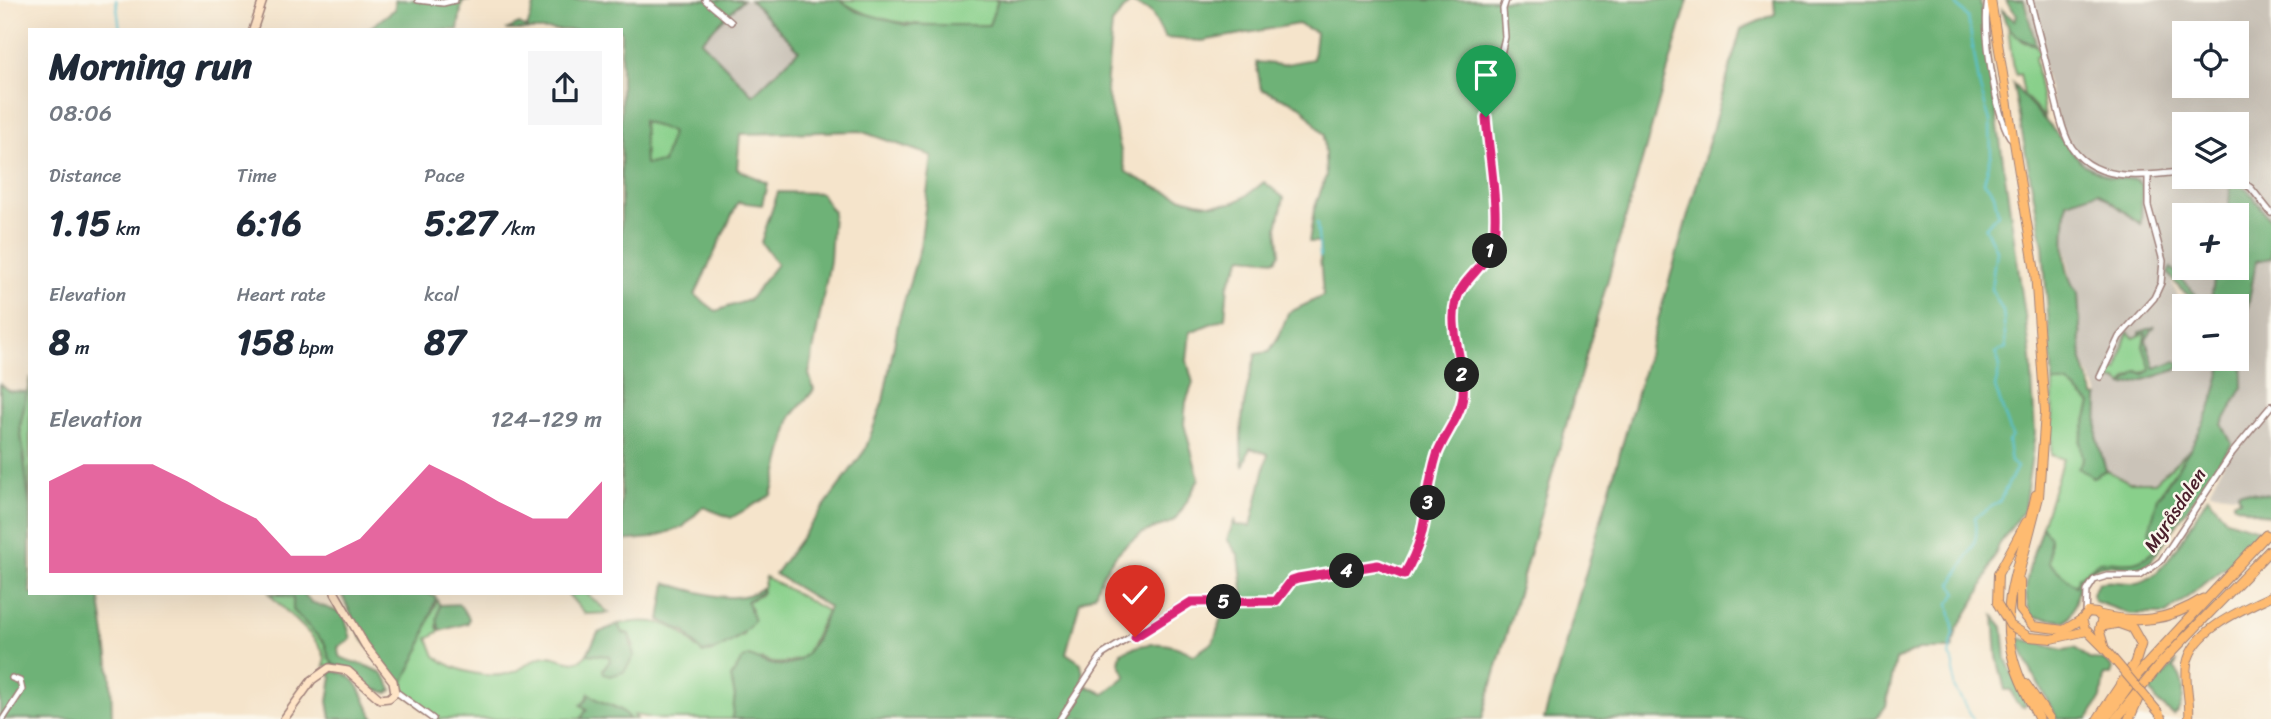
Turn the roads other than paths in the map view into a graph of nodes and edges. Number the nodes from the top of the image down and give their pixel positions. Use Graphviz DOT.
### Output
graph roads {
  1 [pos="263,0"];
  2 [pos="418,0"];
  3 [pos="456,0"];
  4 [pos="705,0"];
  5 [pos="1507,0"];
  6 [pos="1989,0"];
  7 [pos="2030,0"];
  8 [pos="731,22"];
  9 [pos="254,28"];
  10 [pos="2172,173"];
  11 [pos="2148,176"];
  12 [pos="2249,187"];
  13 [pos="2271,213"];
  14 [pos="2100,377"];
  15 [pos="2271,406"];
  16 [pos="2036,495"];
  17 [pos="2266,535"];
  18 [pos="2270,550"];
  19 [pos="2024,558"];
  20 [pos="2217,590"];
  21 [pos="336,595"];
  22 [pos="2271,596"];
  23 [pos="2090,615"];
  24 [pos="2094,629"];
  25 [pos="2148,676"];
  26 [pos="12,678"];
  27 [pos="395,691"];
  28 [pos="2161,718"];
  29 [pos="3,719"];
  30 [pos="284,719"];
  31 [pos="433,719"];
  32 [pos="1060,719"];
  33 [pos="2039,719"];
  34 [pos="2050,719"];
  35 [pos="2098,719"];
  36 [pos="2105,719"];
  37 [pos="2116,719"];
  38 [pos="2129,719"];
  39 [pos="2189,719"];
  1 -- 9 [label="main road"];
  2 -- 3 [label="street"];
  4 -- 8 [label="street"];
  5 -- 32 [label="street"];
  6 -- 16 [label="main road"];
  6 -- 19 [label="main road"];
  7 -- 11 [label="street"];
  10 -- 11 [label="street"];
  11 -- 14 [label="street"];
  12 -- 13 [label="street"];
  15 -- 23 [label="street, Myråsdalen"];
  16 -- 24 [label="main road, bridge"];
  16 -- 33 [label="highway"];
  17 -- 20 [label="highway"];
  18 -- 25 [label="highway"];
  19 -- 23 [label="main road"];
  19 -- 34 [label="main road"];
  20 -- 23 [label="highway"];
  20 -- 36 [label="highway"];
  21 -- 27 [label="main road"];
  22 -- 39 [label="main road"];
  23 -- 24 [label="main road"];
  23 -- 24 [label="main road"];
  24 -- 28 [label="main road, bridge"];
  24 -- 35 [label="highway"];
  25 -- 37 [label="highway"];
  25 -- 38 [label="highway"];
  26 -- 29 [label="street"];
  27 -- 30 [label="main road"];
  27 -- 31 [label="street"];
}
